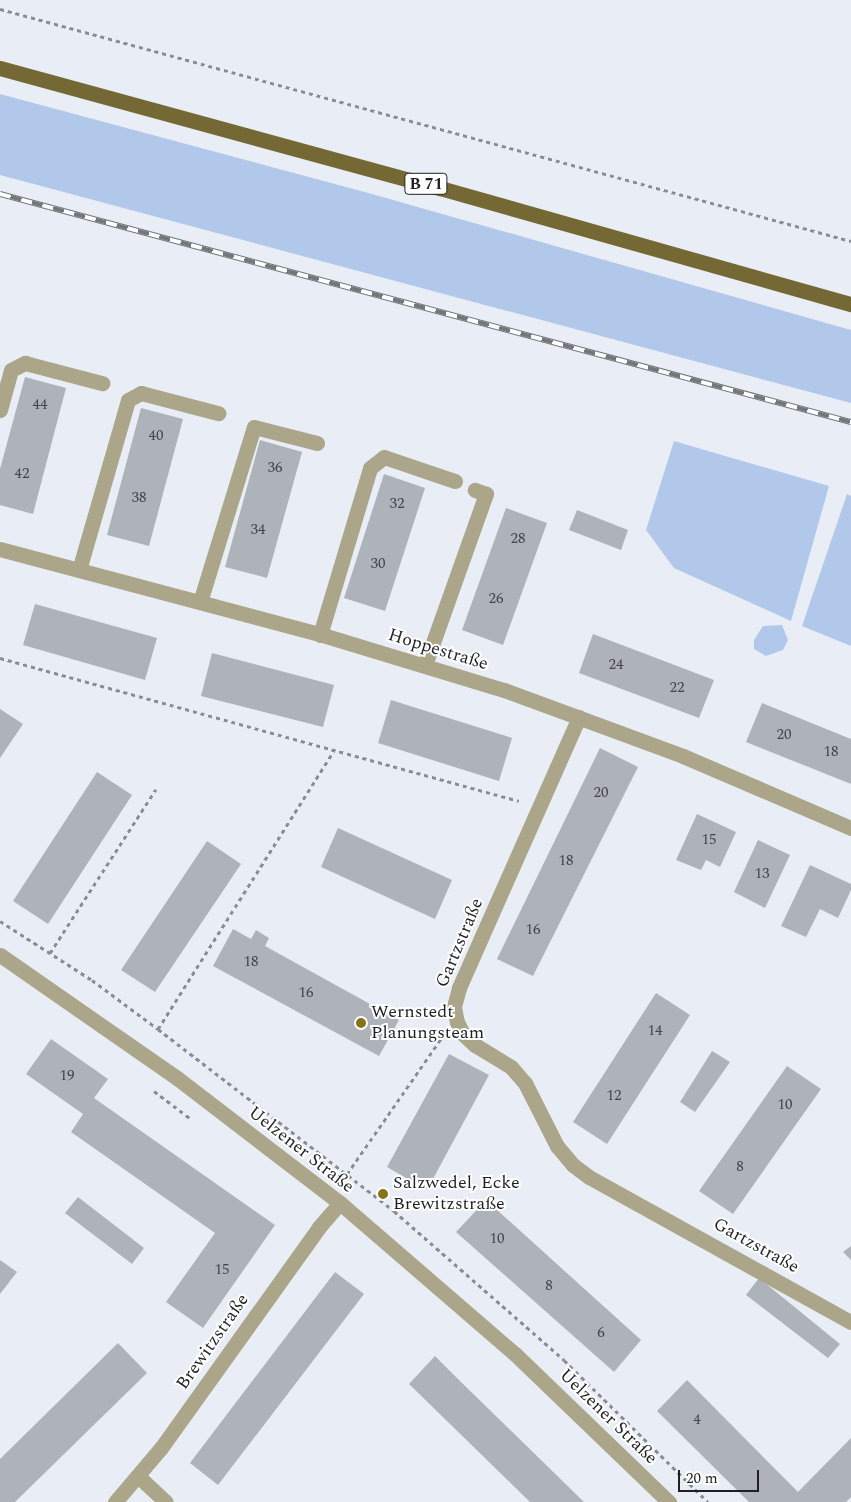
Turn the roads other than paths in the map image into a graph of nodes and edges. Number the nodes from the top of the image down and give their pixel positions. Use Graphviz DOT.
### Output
graph roads {
  1 [pos="0,68"];
  2 [pos="851,304"];
  3 [pos="102,383"];
  4 [pos="0,410"];
  5 [pos="218,413"];
  6 [pos="317,443"];
  7 [pos="455,481"];
  8 [pos="476,490"];
  9 [pos="0,549"];
  10 [pos="79,570"];
  11 [pos="200,602"];
  12 [pos="320,635"];
  13 [pos="425,665"];
  14 [pos="580,717"];
  15 [pos="851,828"];
  16 [pos="0,955"];
  17 [pos="340,1203"];
  18 [pos="851,1322"];
  19 [pos="138,1476"];
  20 [pos="115,1502"];
  21 [pos="166,1502"];
  22 [pos="669,1502"];
  1 -- 2 [label="main road, B 71"];
  3 -- 4 [label="street"];
  5 -- 10 [label="street"];
  6 -- 11 [label="street"];
  7 -- 12 [label="street"];
  8 -- 13 [label="street"];
  9 -- 10 [label="street, Hoppestraße"];
  10 -- 11 [label="street, Hoppestraße"];
  11 -- 12 [label="street, Hoppestraße"];
  12 -- 13 [label="street, Hoppestraße"];
  13 -- 14 [label="street, Hoppestraße"];
  14 -- 15 [label="street, Hoppestraße"];
  14 -- 18 [label="street, Gartzstraße"];
  16 -- 17 [label="street, Uelzener Straße"];
  17 -- 19 [label="street, Brewitzstraße"];
  17 -- 22 [label="street, Uelzener Straße"];
  19 -- 20 [label="street, Brewitzstraße"];
  19 -- 21 [label="street"];
}
